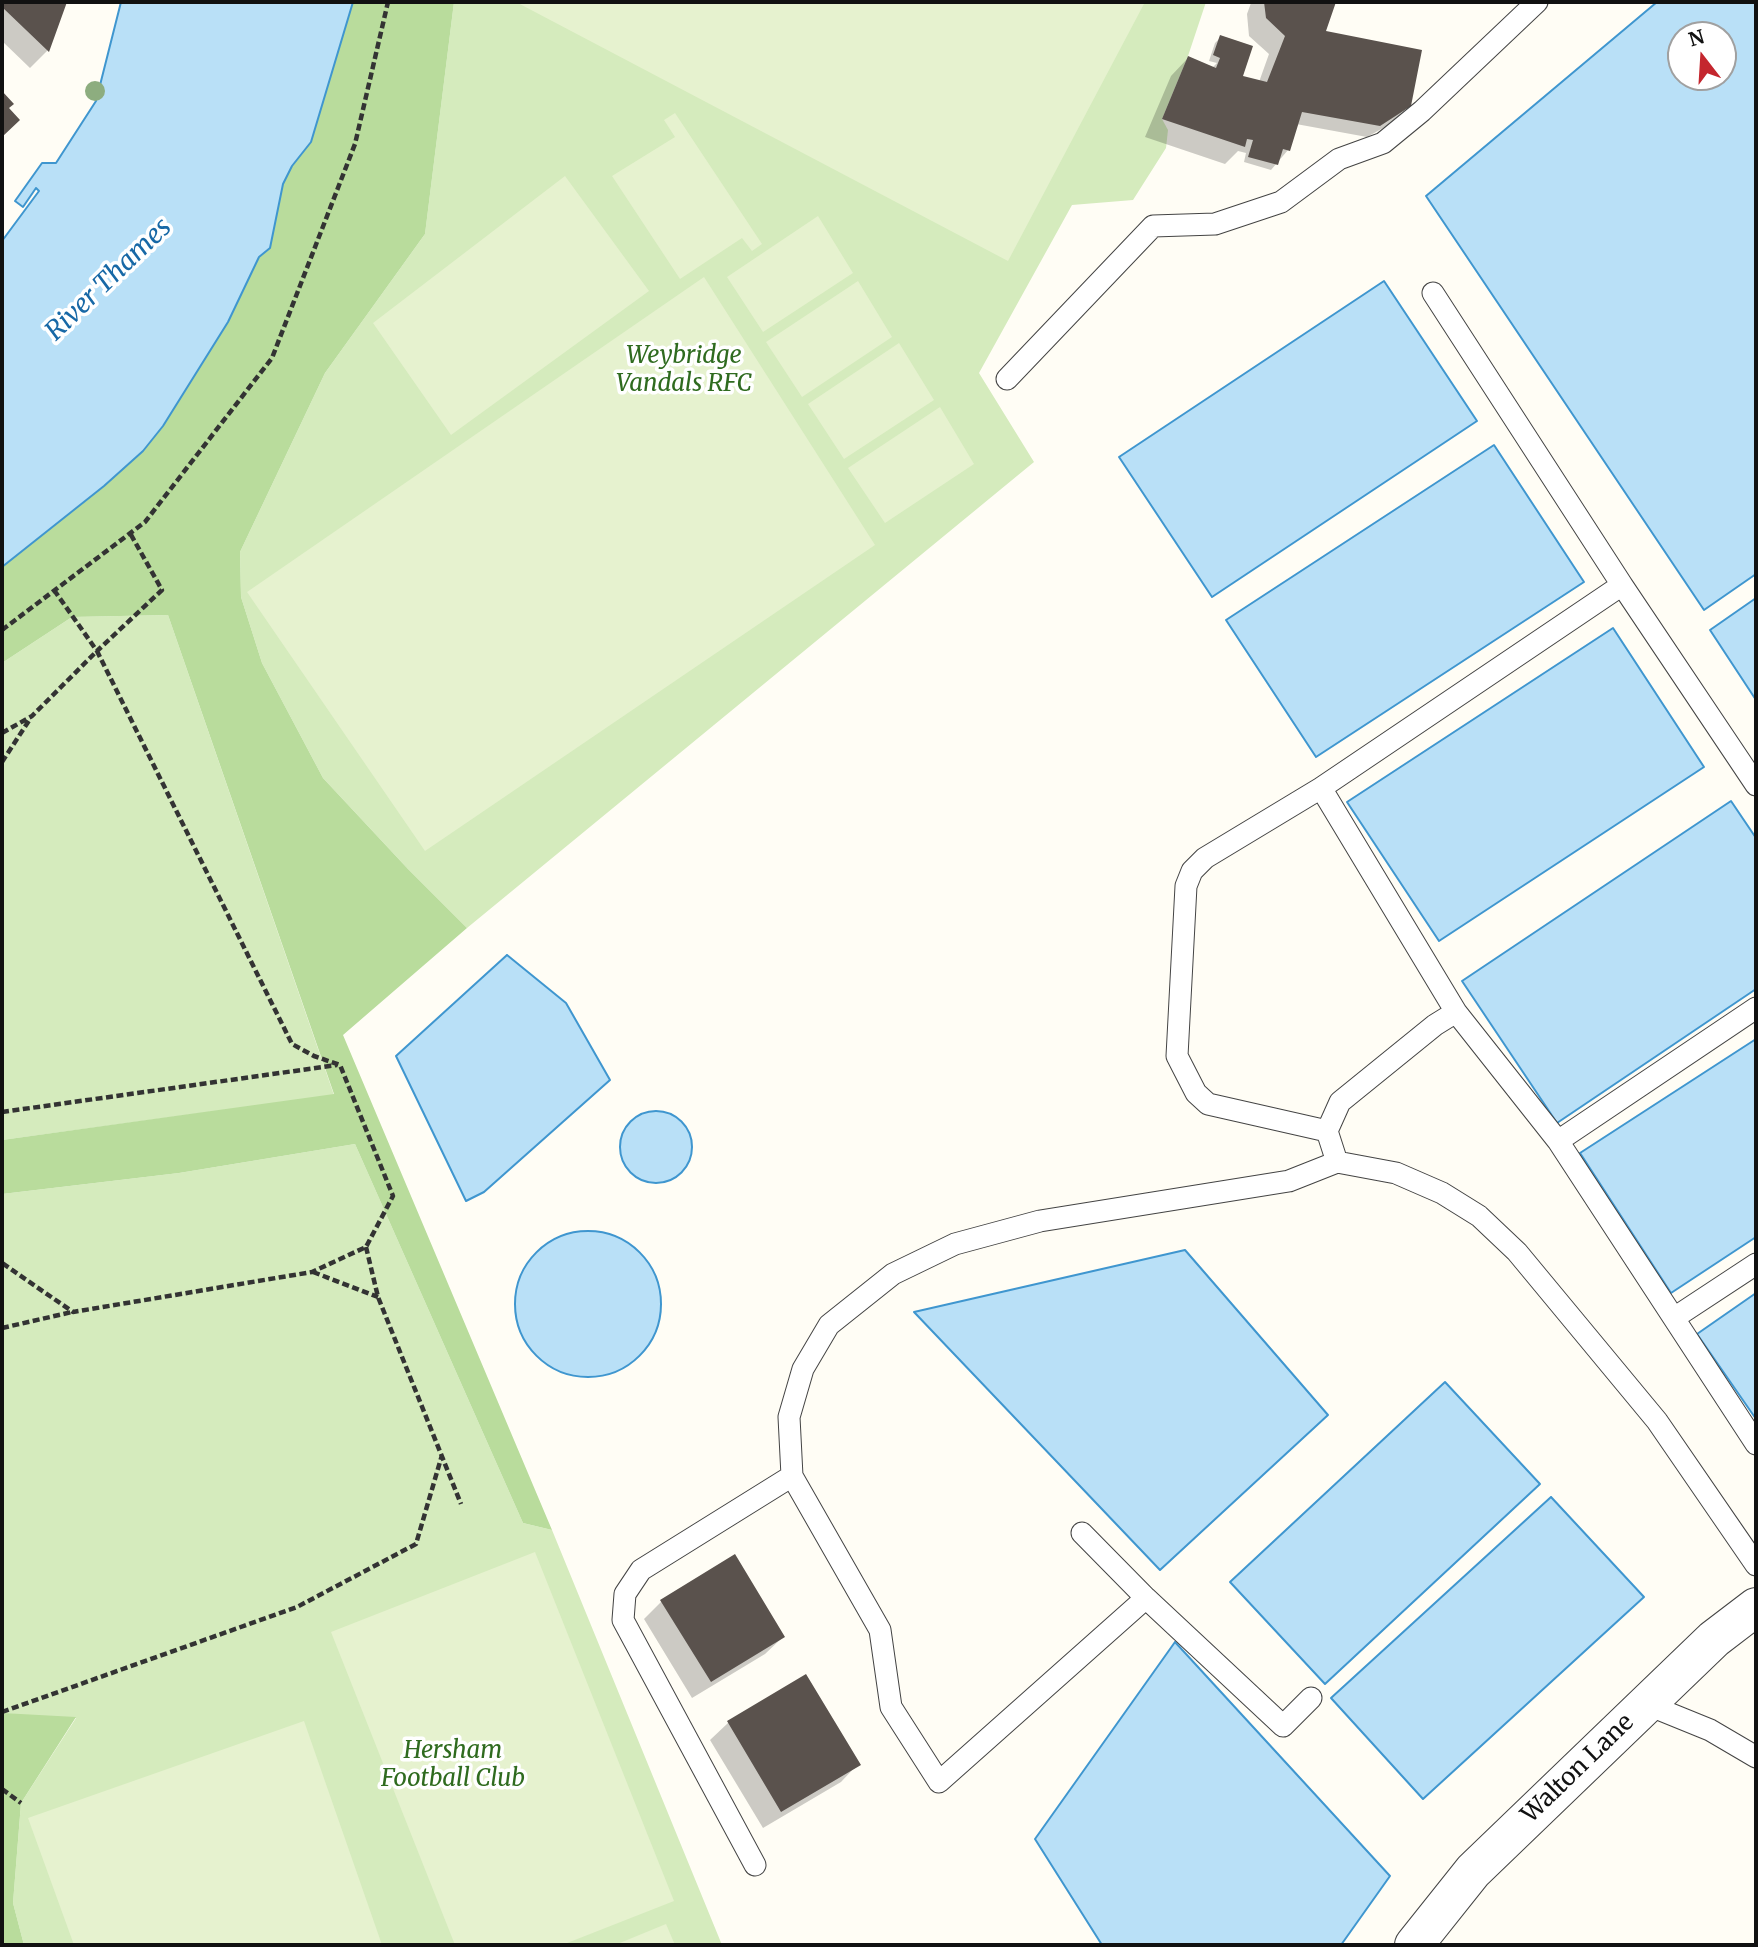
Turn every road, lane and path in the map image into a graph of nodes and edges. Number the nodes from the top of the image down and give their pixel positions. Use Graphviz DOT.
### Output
graph roads {
  1 [pos="388,2"];
  2 [pos="1537,2"];
  3 [pos="1433,293"];
  4 [pos="1007,379"];
  5 [pos="130,533"];
  6 [pos="1622,585"];
  7 [pos="54,590"];
  8 [pos="2,630"];
  9 [pos="97,651"];
  10 [pos="32,716"];
  11 [pos="2,733"];
  12 [pos="2,762"];
  13 [pos="1756,785"];
  14 [pos="1321,788"];
  15 [pos="1756,1008"];
  16 [pos="1456,1012"];
  17 [pos="340,1065"];
  18 [pos="2,1112"];
  19 [pos="1327,1131"];
  20 [pos="1558,1141"];
  21 [pos="1337,1162"];
  22 [pos="366,1247"];
  23 [pos="2,1263"];
  24 [pos="1756,1264"];
  25 [pos="312,1272"];
  26 [pos="378,1297"];
  27 [pos="73,1311"];
  28 [pos="1674,1318"];
  29 [pos="2,1328"];
  30 [pos="1756,1444"];
  31 [pos="442,1455"];
  32 [pos="792,1476"];
  33 [pos="461,1504"];
  34 [pos="1082,1533"];
  35 [pos="1756,1565"];
  36 [pos="1146,1598"];
  37 [pos="1756,1607"];
  38 [pos="1311,1698"];
  39 [pos="1646,1704"];
  40 [pos="2,1712"];
  41 [pos="1756,1757"];
  42 [pos="2,1789"];
  43 [pos="21,1803"];
  44 [pos="755,1865"];
  45 [pos="1414,1945"];
  1 -- 5 [label="path"];
  2 -- 4 [label="lane"];
  3 -- 6 [label="lane"];
  5 -- 7 [label="path"];
  5 -- 9 [label="path"];
  6 -- 13 [label="lane"];
  6 -- 14 [label="lane"];
  7 -- 8 [label="path"];
  7 -- 9 [label="path"];
  9 -- 10 [label="path"];
  9 -- 17 [label="path"];
  10 -- 11 [label="path"];
  10 -- 12 [label="path"];
  14 -- 16 [label="lane"];
  14 -- 19 [label="lane"];
  15 -- 20 [label="lane"];
  16 -- 19 [label="lane"];
  16 -- 20 [label="lane"];
  17 -- 18 [label="path"];
  17 -- 22 [label="path"];
  19 -- 21 [label="lane"];
  20 -- 28 [label="lane"];
  21 -- 32 [label="lane"];
  21 -- 35 [label="lane"];
  22 -- 25 [label="path"];
  22 -- 26 [label="path"];
  23 -- 27 [label="path"];
  24 -- 28 [label="lane"];
  25 -- 26 [label="path"];
  25 -- 27 [label="path"];
  26 -- 31 [label="path"];
  27 -- 29 [label="path"];
  28 -- 30 [label="lane"];
  31 -- 33 [label="path"];
  31 -- 40 [label="path"];
  32 -- 36 [label="lane"];
  32 -- 44 [label="lane"];
  34 -- 36 [label="lane"];
  36 -- 38 [label="lane"];
  37 -- 39 [label="street, Walton Lane"];
  39 -- 41 [label="lane"];
  39 -- 45 [label="street, Walton Lane"];
  42 -- 43 [label="path"];
}
